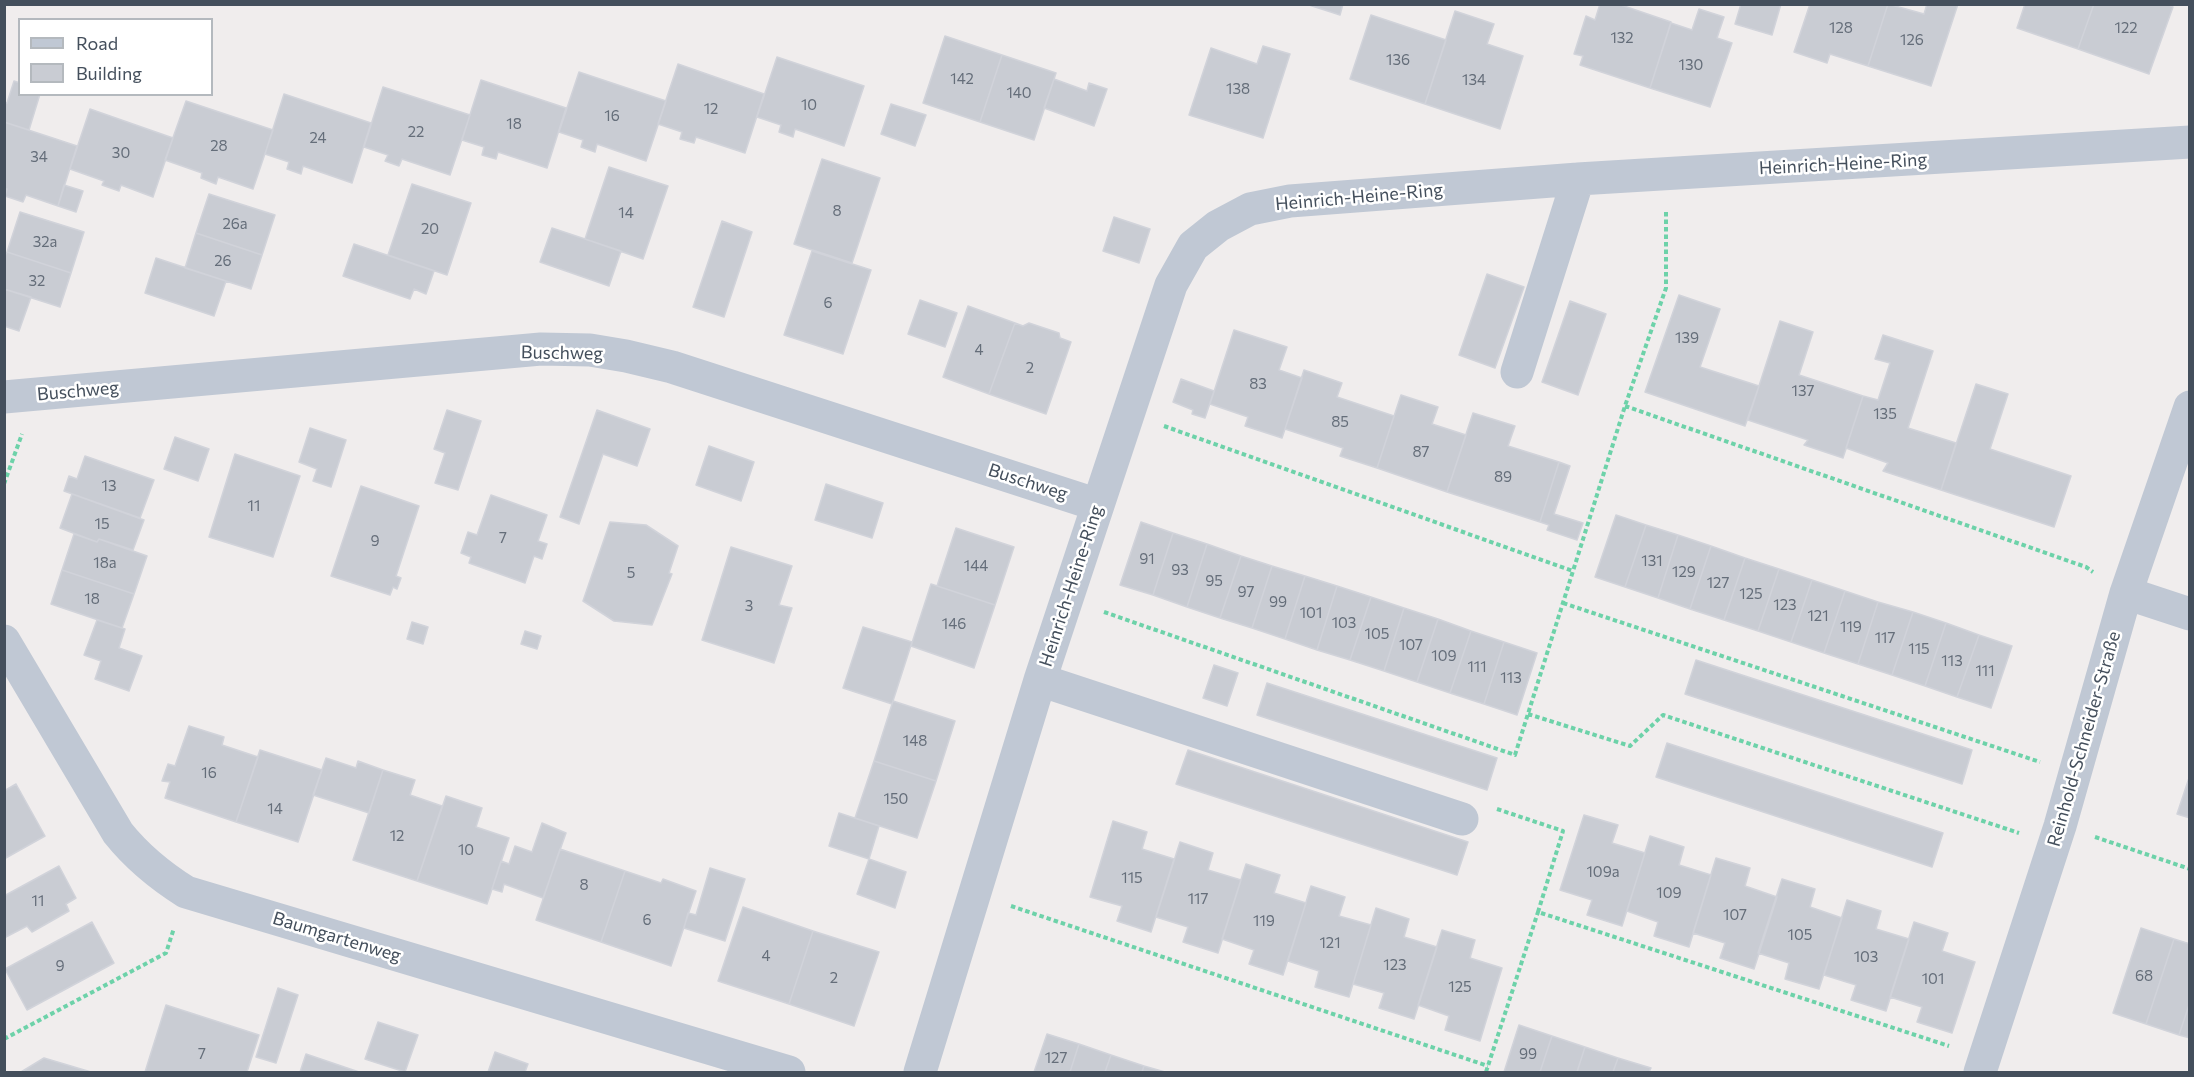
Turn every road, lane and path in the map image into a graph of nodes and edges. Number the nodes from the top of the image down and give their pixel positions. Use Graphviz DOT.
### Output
graph roads {
  1 [pos="2190,142"];
  2 [pos="1665,175"];
  3 [pos="1578,178"];
  4 [pos="1517,372"];
  5 [pos="16,396"];
  6 [pos="1625,406"];
  7 [pos="2190,407"];
  8 [pos="1129,414"];
  9 [pos="4,484"];
  10 [pos="1098,505"];
  11 [pos="1574,571"];
  12 [pos="2126,593"];
  13 [pos="1563,603"];
  14 [pos="2190,614"];
  15 [pos="1111,615"];
  16 [pos="4,641"];
  17 [pos="1040,680"];
  18 [pos="1528,714"];
  19 [pos="2075,774"];
  20 [pos="1462,819"];
  21 [pos="2057,835"];
  22 [pos="2190,868"];
  23 [pos="186,892"];
  24 [pos="975,894"];
  25 [pos="1538,912"];
  26 [pos="4,1039"];
  27 [pos="1950,1047"];
  28 [pos="1488,1066"];
  29 [pos="789,1072"];
  30 [pos="920,1072"];
  31 [pos="1486,1072"];
  32 [pos="1980,1072"];
  1 -- 2 [label="street, Heinrich-Heine-Ring"];
  2 -- 3 [label="street, Heinrich-Heine-Ring"];
  2 -- 6 [label="path"];
  3 -- 4 [label="street"];
  3 -- 8 [label="street, Heinrich-Heine-Ring"];
  5 -- 9 [label="path"];
  5 -- 10 [label="street, Buschweg"];
  6 -- 11 [label="path"];
  6 -- 12 [label="path"];
  7 -- 12 [label="street, Reinhold-Schneider-Straße"];
  8 -- 10 [label="street, Heinrich-Heine-Ring"];
  8 -- 11 [label="path"];
  10 -- 17 [label="street, Heinrich-Heine-Ring"];
  11 -- 13 [label="path"];
  12 -- 14 [label="street"];
  12 -- 19 [label="street, Reinhold-Schneider-Straße"];
  13 -- 18 [label="path"];
  13 -- 19 [label="path"];
  15 -- 18 [label="path"];
  16 -- 23 [label="street, Baumgartenweg"];
  17 -- 20 [label="street"];
  17 -- 24 [label="street, Heinrich-Heine-Ring"];
  18 -- 21 [label="path"];
  19 -- 21 [label="street, Reinhold-Schneider-Straße"];
  20 -- 25 [label="path"];
  21 -- 22 [label="path"];
  21 -- 32 [label="street, Reinhold-Schneider-Straße"];
  23 -- 26 [label="path"];
  23 -- 29 [label="street, Baumgartenweg"];
  24 -- 28 [label="path"];
  24 -- 30 [label="street, Heinrich-Heine-Ring"];
  25 -- 27 [label="path"];
  25 -- 28 [label="path"];
  28 -- 31 [label="path"];
}
